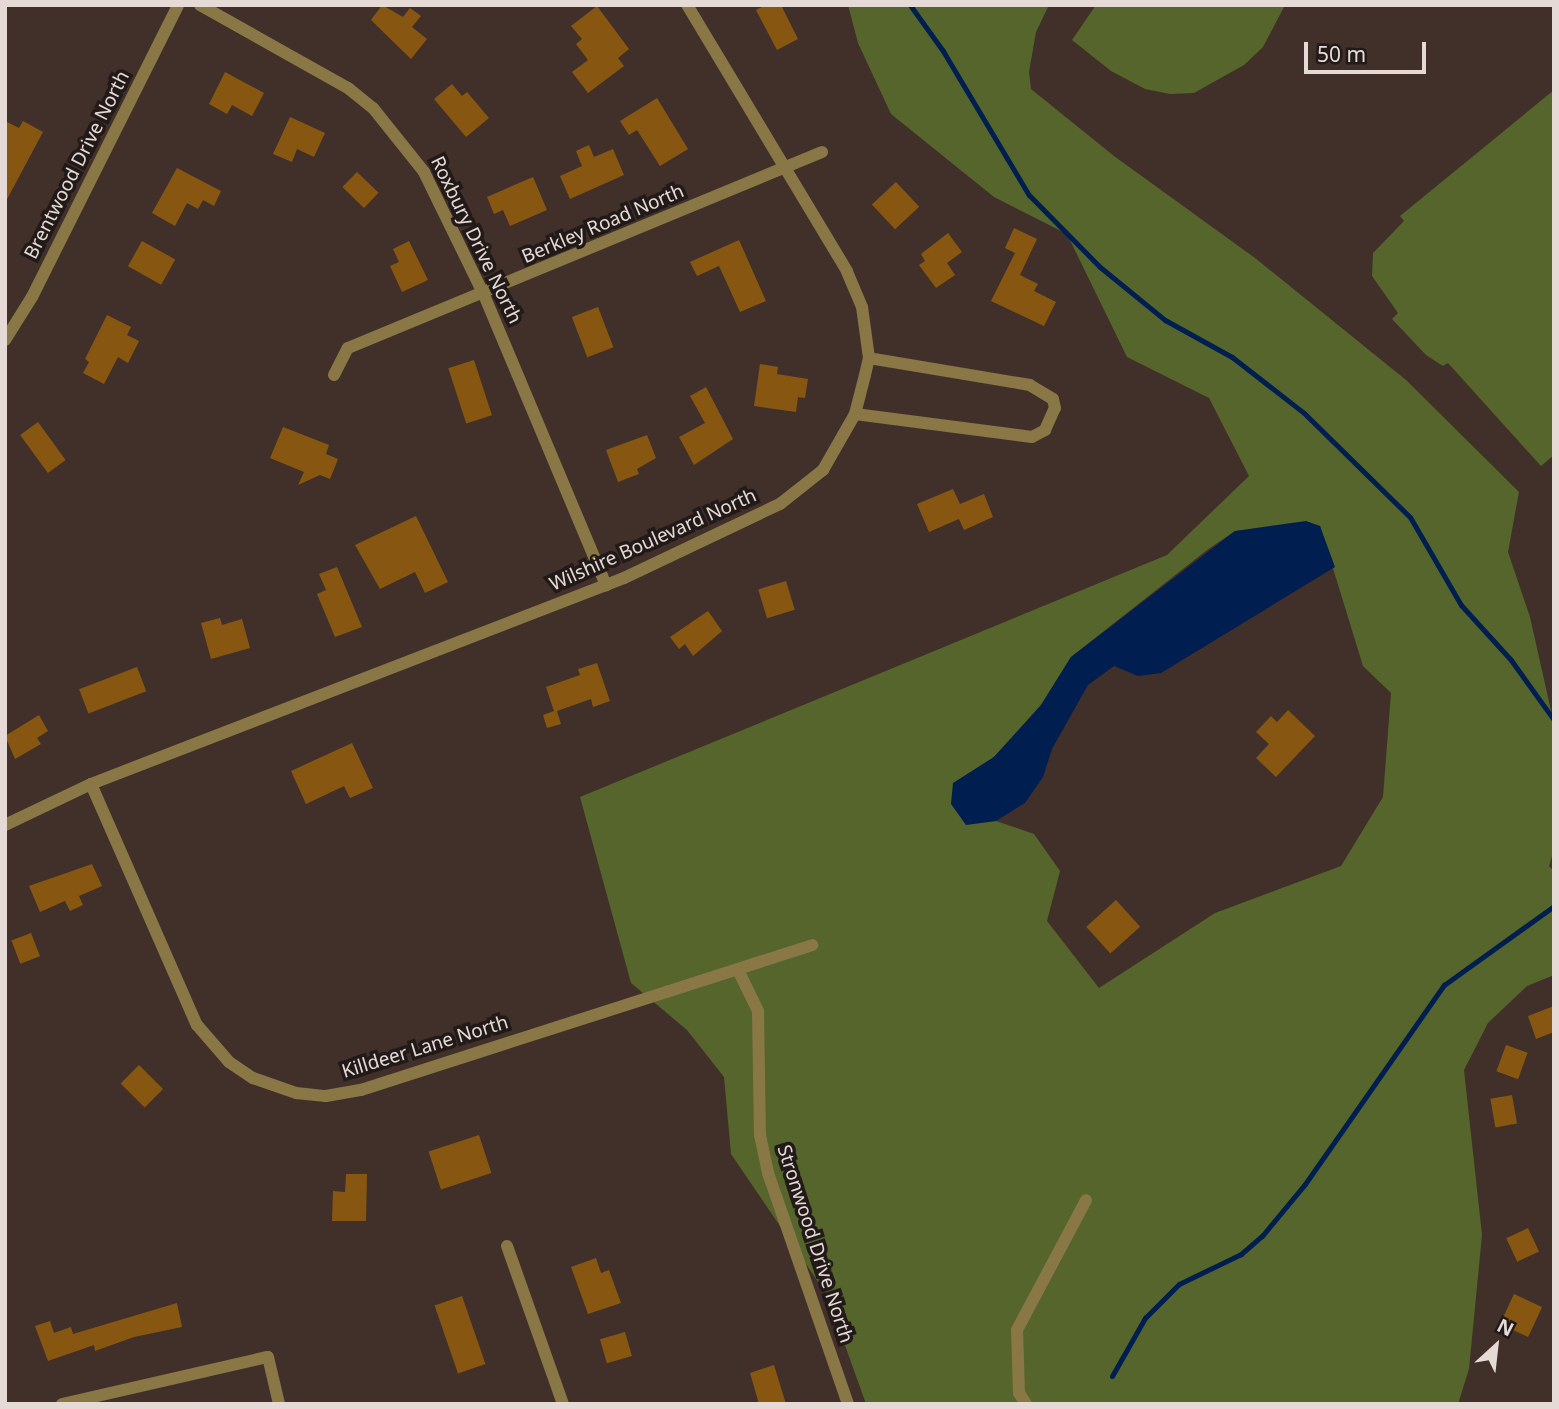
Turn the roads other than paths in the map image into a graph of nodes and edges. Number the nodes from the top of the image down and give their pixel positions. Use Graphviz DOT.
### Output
graph roads {
  1 [pos="178,5"];
  2 [pos="200,5"];
  3 [pos="687,5"];
  4 [pos="821,152"];
  5 [pos="786,169"];
  6 [pos="484,295"];
  7 [pos="5,340"];
  8 [pos="869,358"];
  9 [pos="334,375"];
  10 [pos="855,414"];
  11 [pos="606,585"];
  12 [pos="91,784"];
  13 [pos="5,825"];
  14 [pos="811,945"];
  15 [pos="739,972"];
  16 [pos="1086,1200"];
  17 [pos="507,1246"];
  18 [pos="62,1404"];
  19 [pos="279,1404"];
  20 [pos="563,1404"];
  21 [pos="848,1404"];
  22 [pos="1026,1404"];
  1 -- 7 [label="street, Brentwood Drive North"];
  2 -- 6 [label="street, Roxbury Drive North"];
  3 -- 5 [label="street, Wilshire Boulevard North"];
  4 -- 5 [label="street, Berkley Road North"];
  5 -- 6 [label="street, Berkley Road North"];
  5 -- 8 [label="street, Wilshire Boulevard North"];
  6 -- 9 [label="street, Berkley Road North"];
  6 -- 11 [label="street, Roxbury Drive North"];
  8 -- 10 [label="street, Wilshire Boulevard North"];
  8 -- 10 [label="street"];
  10 -- 11 [label="street, Wilshire Boulevard North"];
  11 -- 12 [label="street, Wilshire Boulevard North"];
  12 -- 13 [label="street, Wilshire Boulevard North"];
  12 -- 15 [label="street, Killdeer Lane North"];
  14 -- 15 [label="street, Killdeer Lane North"];
  15 -- 21 [label="street, Stronwood Drive North"];
  16 -- 22 [label="street"];
  17 -- 20 [label="street"];
  18 -- 19 [label="street"];
}
